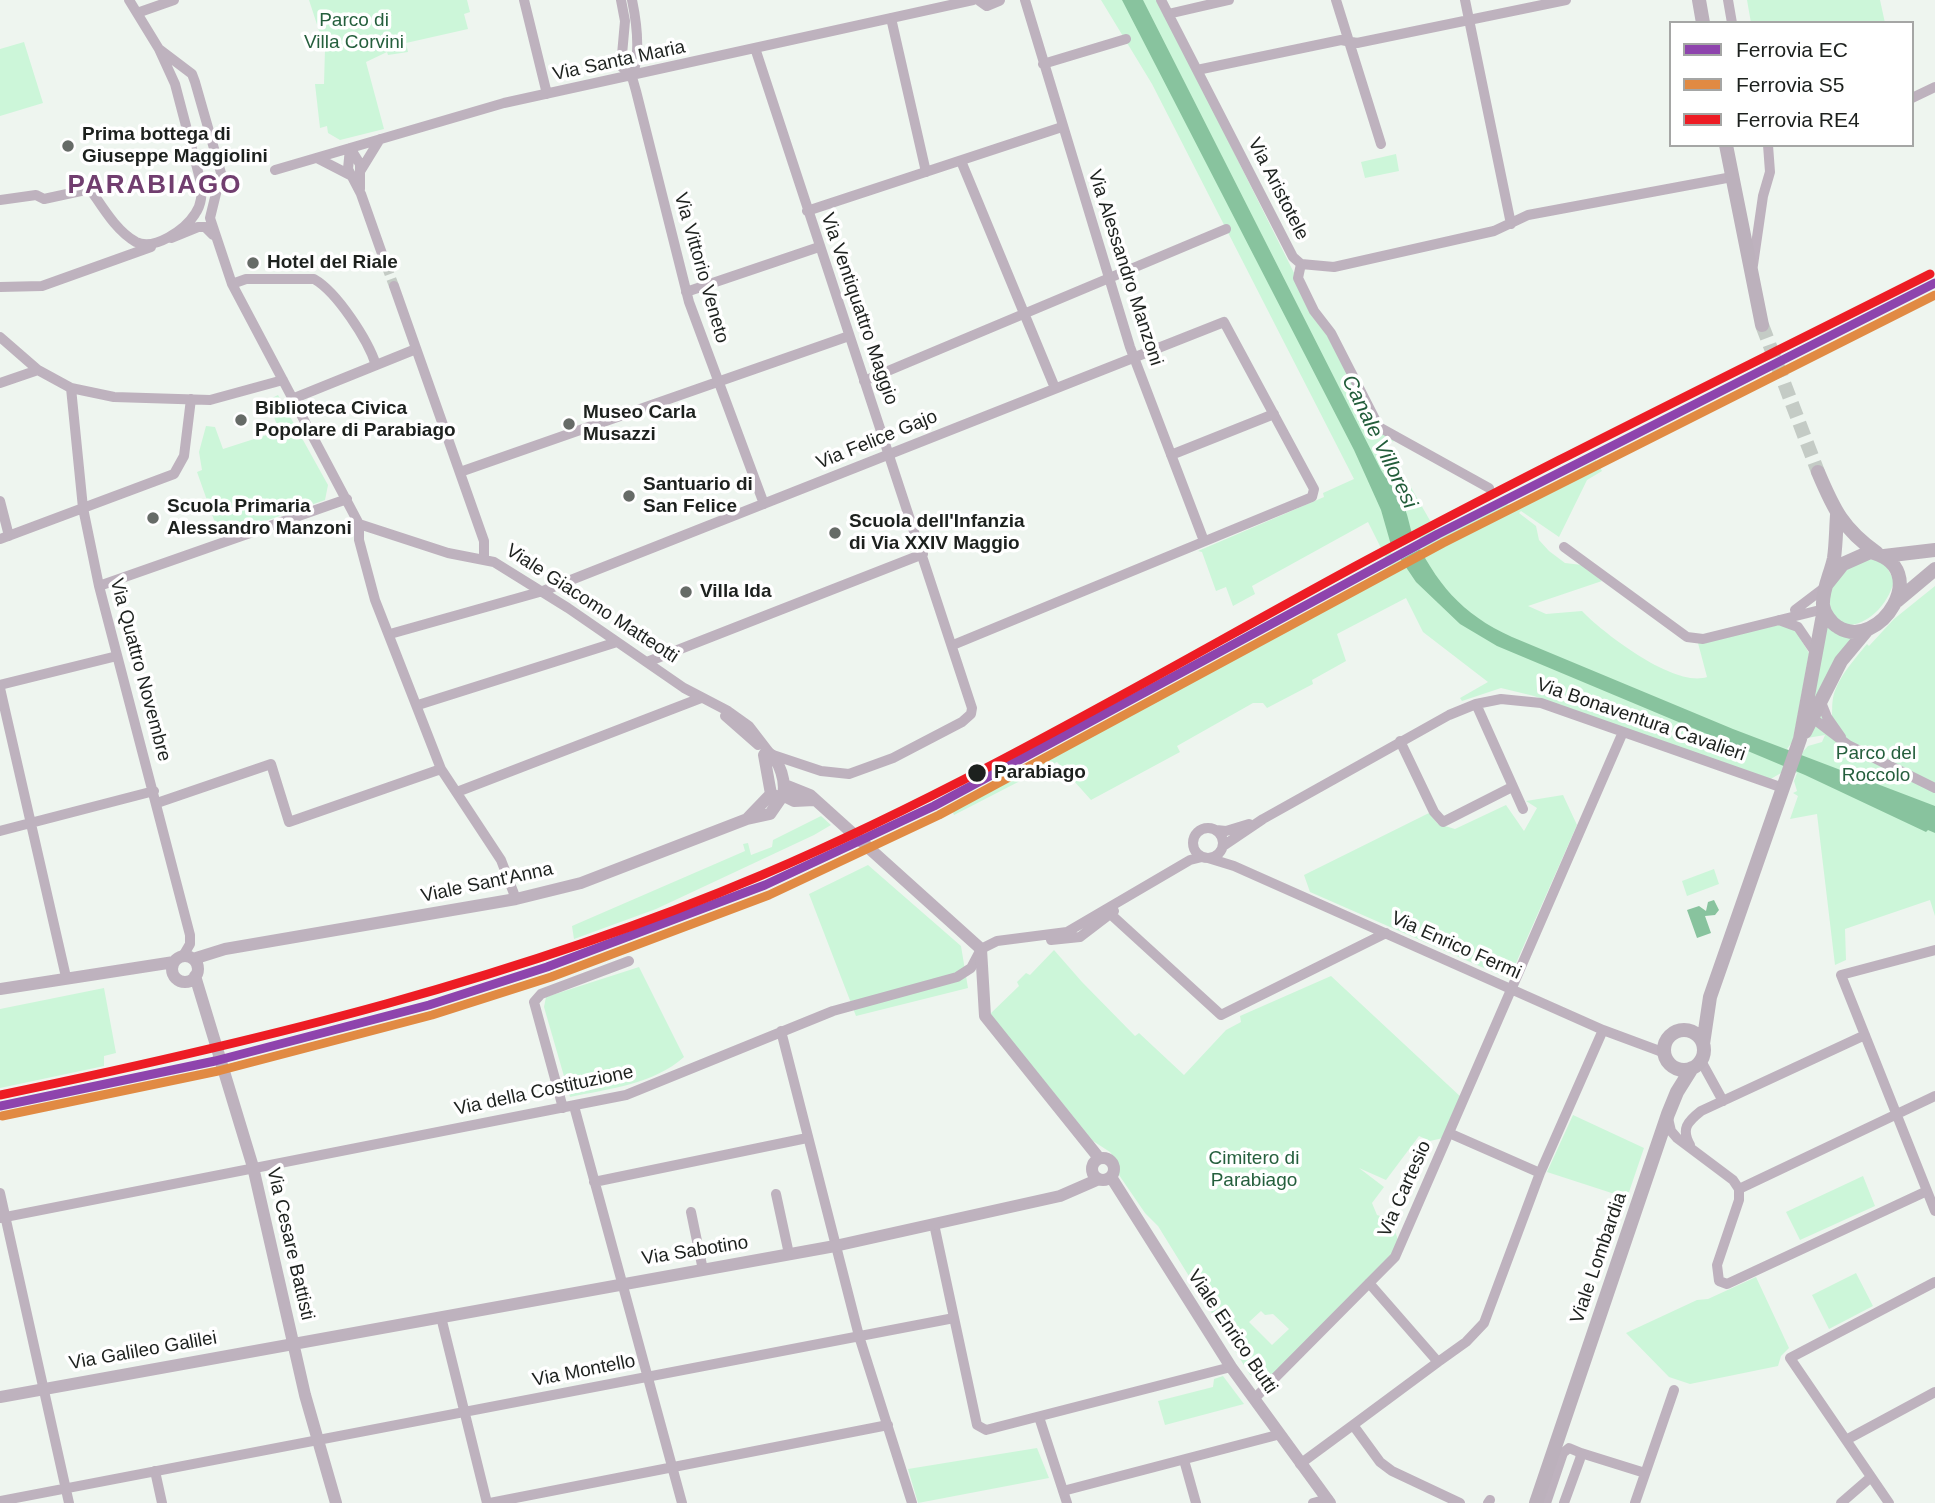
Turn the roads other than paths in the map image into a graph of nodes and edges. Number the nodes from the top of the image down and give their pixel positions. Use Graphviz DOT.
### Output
graph roads {
  1 [pos="129,0"];
  2 [pos="174,0"];
  3 [pos="524,0"];
  4 [pos="621,0"];
  5 [pos="632,0"];
  6 [pos="973,0"];
  7 [pos="980,0"];
  8 [pos="999,0"];
  9 [pos="1025,0"];
  10 [pos="1161,0"];
  11 [pos="1229,0"];
  12 [pos="1336,0"];
  13 [pos="1465,0"];
  14 [pos="1566,0"];
  15 [pos="1699,0"];
  16 [pos="1728,0"];
  17 [pos="136,13"];
  18 [pos="1168,14"];
  19 [pos="891,18"];
  20 [pos="1470,20"];
  21 [pos="1703,21"];
  22 [pos="1732,21"];
  23 [pos="1126,39"];
  24 [pos="1349,41"];
  25 [pos="755,48"];
  26 [pos="159,49"];
  27 [pos="1043,64"];
  28 [pos="1197,70"];
  29 [pos="191,74"];
  30 [pos="632,77"];
  31 [pos="175,84"];
  32 [pos="1935,87"];
  33 [pos="547,94"];
  34 [pos="1914,97"];
  35 [pos="1062,127"];
  36 [pos="380,139"];
  37 [pos="1381,144"];
  38 [pos="1726,147"];
  39 [pos="1768,147"];
  40 [pos="350,148"];
  41 [pos="316,158"];
  42 [pos="961,161"];
  43 [pos="275,170"];
  44 [pos="926,172"];
  45 [pos="356,174"];
  46 [pos="1732,177"];
  47 [pos="201,183"];
  48 [pos="220,187"];
  49 [pos="0,200"];
  50 [pos="807,211"];
  51 [pos="1511,223"];
  52 [pos="1226,229"];
  53 [pos="214,235"];
  54 [pos="154,245"];
  55 [pos="819,247"];
  56 [pos="1301,264"];
  57 [pos="386,265"];
  58 [pos="1752,273"];
  59 [pos="1108,280"];
  60 [pos="232,284"];
  61 [pos="394,286"];
  62 [pos="0,287"];
  63 [pos="686,292"];
  64 [pos="1025,315"];
  65 [pos="1762,325"];
  66 [pos="849,336"];
  67 [pos="0,337"];
  68 [pos="416,349"];
  69 [pos="1133,358"];
  70 [pos="376,365"];
  71 [pos="38,370"];
  72 [pos="283,380"];
  73 [pos="864,381"];
  74 [pos="718,382"];
  75 [pos="0,383"];
  76 [pos="71,388"];
  77 [pos="1055,388"];
  78 [pos="191,399"];
  79 [pos="292,399"];
  80 [pos="1274,414"];
  81 [pos="890,454"];
  82 [pos="1171,455"];
  83 [pos="460,472"];
  84 [pos="1818,472"];
  85 [pos="1489,488"];
  86 [pos="347,499"];
  87 [pos="0,501"];
  88 [pos="764,504"];
  89 [pos="83,508"];
  90 [pos="1836,515"];
  91 [pos="359,524"];
  92 [pos="5,538"];
  93 [pos="1204,541"];
  94 [pos="1564,547"];
  95 [pos="1935,550"];
  96 [pos="923,554"];
  97 [pos="1880,554"];
  98 [pos="484,559"];
  99 [pos="1935,569"];
  100 [pos="1827,584"];
  101 [pos="99,586"];
  102 [pos="543,591"];
  103 [pos="1896,602"];
  104 [pos="1824,609"];
  105 [pos="1771,620"];
  106 [pos="1866,631"];
  107 [pos="390,634"];
  108 [pos="617,642"];
  109 [pos="953,645"];
  110 [pos="1815,652"];
  111 [pos="117,656"];
  112 [pos="647,662"];
  113 [pos="0,687"];
  114 [pos="701,698"];
  115 [pos="1821,702"];
  116 [pos="1476,704"];
  117 [pos="418,705"];
  118 [pos="1808,713"];
  119 [pos="1827,731"];
  120 [pos="1623,733"];
  121 [pos="1400,741"];
  122 [pos="1799,744"];
  123 [pos="1848,745"];
  124 [pos="768,754"];
  125 [pos="441,769"];
  126 [pos="1512,787"];
  127 [pos="1783,788"];
  128 [pos="1935,788"];
  129 [pos="154,791"];
  130 [pos="457,792"];
  131 [pos="780,793"];
  132 [pos="158,803"];
  133 [pos="1523,809"];
  134 [pos="1263,819"];
  135 [pos="31,823"];
  136 [pos="0,831"];
  137 [pos="1216,831"];
  138 [pos="1193,844"];
  139 [pos="1222,847"];
  140 [pos="1205,858"];
  141 [pos="1234,866"];
  142 [pos="1169,872"];
  143 [pos="516,899"];
  144 [pos="1109,912"];
  145 [pos="1386,933"];
  146 [pos="225,949"];
  147 [pos="981,949"];
  148 [pos="1935,950"];
  149 [pos="183,959"];
  150 [pos="629,961"];
  151 [pos="147,967"];
  152 [pos="188,976"];
  153 [pos="65,977"];
  154 [pos="0,989"];
  155 [pos="1511,990"];
  156 [pos="1710,997"];
  157 [pos="1603,1030"];
  158 [pos="1686,1030"];
  159 [pos="781,1031"];
  160 [pos="1865,1035"];
  161 [pos="1703,1044"];
  162 [pos="1665,1052"];
  163 [pos="1696,1065"];
  164 [pos="1675,1067"];
  165 [pos="1677,1092"];
  166 [pos="1935,1096"];
  167 [pos="1723,1101"];
  168 [pos="574,1106"];
  169 [pos="563,1108"];
  170 [pos="1668,1114"];
  171 [pos="1897,1114"];
  172 [pos="1449,1133"];
  173 [pos="807,1138"];
  174 [pos="1677,1138"];
  175 [pos="1656,1147"];
  176 [pos="1692,1149"];
  177 [pos="1100,1158"];
  178 [pos="253,1167"];
  179 [pos="1540,1173"];
  180 [pos="1105,1178"];
  181 [pos="594,1182"];
  182 [pos="1739,1189"];
  183 [pos="1927,1191"];
  184 [pos="0,1193"];
  185 [pos="776,1194"];
  186 [pos="691,1212"];
  187 [pos="1935,1212"];
  188 [pos="2,1218"];
  189 [pos="934,1224"];
  190 [pos="835,1247"];
  191 [pos="789,1254"];
  192 [pos="703,1270"];
  193 [pos="622,1282"];
  194 [pos="1935,1282"];
  195 [pos="1369,1283"];
  196 [pos="442,1317"];
  197 [pos="954,1318"];
  198 [pos="859,1336"];
  199 [pos="293,1344"];
  200 [pos="1438,1362"];
  201 [pos="1231,1367"];
  202 [pos="648,1377"];
  203 [pos="44,1389"];
  204 [pos="1674,1390"];
  205 [pos="1935,1392"];
  206 [pos="0,1396"];
  207 [pos="1254,1399"];
  208 [pos="466,1412"];
  209 [pos="1039,1417"];
  210 [pos="888,1425"];
  211 [pos="1353,1425"];
  212 [pos="1278,1435"];
  213 [pos="317,1440"];
  214 [pos="1846,1440"];
  215 [pos="1581,1453"];
  216 [pos="1184,1460"];
  217 [pos="1300,1464"];
  218 [pos="672,1467"];
  219 [pos="155,1471"];
  220 [pos="1645,1473"];
  221 [pos="1871,1477"];
  222 [pos="66,1488"];
  223 [pos="1063,1492"];
  224 [pos="0,1501"];
  225 [pos="1329,1501"];
  226 [pos="69,1503"];
  227 [pos="162,1503"];
  228 [pos="336,1503"];
  229 [pos="489,1503"];
  230 [pos="682,1503"];
  231 [pos="912,1503"];
  232 [pos="1067,1503"];
  233 [pos="1196,1503"];
  234 [pos="1313,1503"];
  235 [pos="1460,1503"];
  236 [pos="1534,1503"];
  237 [pos="1546,1503"];
  238 [pos="1564,1503"];
  239 [pos="1635,1503"];
  240 [pos="1841,1503"];
  241 [pos="1889,1503"];
  1 -- 17 [label="street"];
  2 -- 17 [label="street"];
  3 -- 33 [label="street"];
  4 -- 30 [label="street, Via Vittorio Veneto"];
  5 -- 30 [label="street"];
  6 -- 19 [label="street, Via Santa Maria"];
  7 -- 8 [label="street"];
  9 -- 27 [label="street, Via Alessandro Manzoni"];
  10 -- 18 [label="street, Via Aristotele"];
  11 -- 18 [label="street"];
  12 -- 24 [label="street"];
  13 -- 20 [label="street"];
  14 -- 20 [label="street"];
  15 -- 21 [label="main road"];
  16 -- 22 [label="street"];
  17 -- 26 [label="street"];
  18 -- 28 [label="street, Via Aristotele"];
  19 -- 25 [label="street, Via Santa Maria"];
  19 -- 44 [label="street"];
  20 -- 24 [label="street"];
  20 -- 51 [label="street"];
  23 -- 27 [label="street"];
  24 -- 28 [label="street"];
  24 -- 37 [label="street"];
  25 -- 30 [label="street, Via Santa Maria"];
  25 -- 50 [label="street, Via Ventiquattro Maggio"];
  26 -- 29 [label="street"];
  26 -- 31 [label="street"];
  27 -- 35 [label="street, Via Alessandro Manzoni"];
  28 -- 56 [label="street, Via Aristotele"];
  29 -- 31 [label="street"];
  29 -- 48 [label="street"];
  30 -- 33 [label="street, Via Santa Maria"];
  30 -- 63 [label="street, Via Vittorio Veneto"];
  31 -- 47 [label="street"];
  32 -- 34 [label="street"];
  33 -- 36 [label="street, Via Santa Maria"];
  35 -- 42 [label="street"];
  35 -- 59 [label="street, Via Alessandro Manzoni"];
  36 -- 40 [label="street, Via Santa Maria"];
  36 -- 45 [label="street"];
  38 -- 46 [label="main road"];
  39 -- 58 [label="street"];
  40 -- 41 [label="street, Via Santa Maria"];
  40 -- 45 [label="street"];
  41 -- 43 [label="street, Via Santa Maria"];
  41 -- 45 [label="street"];
  42 -- 44 [label="street"];
  42 -- 64 [label="street"];
  44 -- 50 [label="street"];
  45 -- 57 [label="street"];
  46 -- 51 [label="street"];
  46 -- 58 [label="main road"];
  47 -- 48 [label="street"];
  47 -- 54 [label="street"];
  48 -- 53 [label="street"];
  49 -- 54 [label="street"];
  50 -- 55 [label="street, Via Ventiquattro Maggio"];
  51 -- 56 [label="street"];
  52 -- 59 [label="street"];
  53 -- 54 [label="street"];
  53 -- 60 [label="street"];
  54 -- 62 [label="street"];
  55 -- 63 [label="street"];
  55 -- 66 [label="street, Via Ventiquattro Maggio"];
  56 -- 85 [label="street, Via Aristotele"];
  58 -- 65 [label="main road"];
  59 -- 64 [label="street"];
  59 -- 69 [label="street, Via Alessandro Manzoni"];
  60 -- 70 [label="street"];
  60 -- 72 [label="street"];
  61 -- 68 [label="street"];
  63 -- 74 [label="street, Via Vittorio Veneto"];
  64 -- 73 [label="street"];
  64 -- 77 [label="street"];
  66 -- 73 [label="street, Via Ventiquattro Maggio"];
  66 -- 74 [label="street"];
  67 -- 71 [label="street"];
  68 -- 70 [label="street"];
  68 -- 83 [label="street"];
  69 -- 77 [label="street, Via Felice Gajo"];
  69 -- 80 [label="street, Via Felice Gajo"];
  69 -- 82 [label="street, Via Alessandro Manzoni"];
  70 -- 79 [label="street"];
  71 -- 75 [label="street"];
  71 -- 76 [label="street"];
  72 -- 78 [label="street"];
  72 -- 79 [label="street"];
  73 -- 81 [label="street, Via Ventiquattro Maggio"];
  74 -- 83 [label="street"];
  74 -- 88 [label="street, Via Vittorio Veneto"];
  76 -- 78 [label="street"];
  76 -- 89 [label="street, Via Quattro Novembre"];
  77 -- 81 [label="street, Via Felice Gajo"];
  78 -- 89 [label="street"];
  79 -- 86 [label="street"];
  80 -- 82 [label="street"];
  80 -- 93 [label="street"];
  81 -- 88 [label="street, Via Felice Gajo"];
  81 -- 96 [label="street, Via Ventiquattro Maggio"];
  82 -- 93 [label="street, Via Alessandro Manzoni"];
  83 -- 98 [label="street"];
  84 -- 90 [label="main road"];
  86 -- 91 [label="street"];
  86 -- 101 [label="street"];
  87 -- 92 [label="street"];
  88 -- 102 [label="street, Via Felice Gajo"];
  89 -- 92 [label="street"];
  89 -- 101 [label="street, Via Quattro Novembre"];
  90 -- 97 [label="main road"];
  90 -- 100 [label="main road, Viale Lombardia"];
  91 -- 98 [label="street, Viale Giacomo Matteotti"];
  91 -- 107 [label="street"];
  93 -- 109 [label="street"];
  94 -- 105 [label="street"];
  95 -- 97 [label="main road"];
  96 -- 109 [label="street, Via Ventiquattro Maggio"];
  96 -- 112 [label="street"];
  97 -- 100 [label="main road"];
  97 -- 103 [label="main road"];
  98 -- 102 [label="street, Viale Giacomo Matteotti"];
  99 -- 103 [label="main road, Viale Lombardia"];
  100 -- 104 [label="main road, Viale Lombardia"];
  100 -- 105 [label="street"];
  101 -- 111 [label="street, Via Quattro Novembre"];
  102 -- 107 [label="street, Via Felice Gajo"];
  102 -- 108 [label="street, Viale Giacomo Matteotti"];
  103 -- 106 [label="main road, Viale Lombardia"];
  104 -- 105 [label="street"];
  104 -- 106 [label="main road"];
  104 -- 110 [label="main road, Viale Lombardia"];
  105 -- 110 [label="street"];
  106 -- 115 [label="main road, Viale Lombardia"];
  107 -- 117 [label="street"];
  108 -- 112 [label="street, Viale Giacomo Matteotti"];
  108 -- 117 [label="street"];
  109 -- 124 [label="street, Via Ventiquattro Maggio"];
  110 -- 118 [label="main road, Viale Lombardia"];
  111 -- 113 [label="street"];
  111 -- 129 [label="street, Via Quattro Novembre"];
  112 -- 114 [label="street, Viale Giacomo Matteotti"];
  113 -- 135 [label="street"];
  114 -- 124 [label="street, Viale Giacomo Matteotti"];
  114 -- 130 [label="street"];
  115 -- 118 [label="main road, Viale Lombardia"];
  115 -- 123 [label="street"];
  116 -- 120 [label="street, Via Bonaventura Cavalieri"];
  116 -- 121 [label="street, Via Bonaventura Cavalieri"];
  116 -- 126 [label="street"];
  117 -- 125 [label="street"];
  118 -- 119 [label="street"];
  118 -- 122 [label="main road, Viale Lombardia"];
  119 -- 122 [label="street"];
  119 -- 123 [label="street"];
  120 -- 127 [label="street, Via Bonaventura Cavalieri"];
  120 -- 155 [label="street, Via Cartesio"];
  121 -- 126 [label="street"];
  121 -- 134 [label="street, Via Bonaventura Cavalieri"];
  122 -- 127 [label="main road, Viale Lombardia"];
  123 -- 128 [label="street"];
  124 -- 131 [label="street, Viale Giacomo Matteotti"];
  125 -- 130 [label="street"];
  125 -- 132 [label="street"];
  126 -- 133 [label="street"];
  127 -- 156 [label="main road, Viale Lombardia"];
  129 -- 132 [label="street, Via Quattro Novembre"];
  129 -- 135 [label="street"];
  130 -- 143 [label="street"];
  131 -- 143 [label="street, Viale Sant'Anna"];
  131 -- 147 [label="street"];
  132 -- 149 [label="street, Via Quattro Novembre"];
  134 -- 137 [label="street, Via Bonaventura Cavalieri"];
  134 -- 139 [label="street, Via Bonaventura Cavalieri"];
  135 -- 136 [label="street"];
  135 -- 153 [label="street"];
  137 -- 138 [label="street, Via Bonaventura Cavalieri"];
  137 -- 139 [label="street"];
  138 -- 140 [label="street"];
  138 -- 142 [label="street, Via Bonaventura Cavalieri"];
  139 -- 140 [label="street, Via Bonaventura Cavalieri"];
  139 -- 141 [label="street"];
  140 -- 141 [label="street, Via Enrico Fermi"];
  140 -- 142 [label="street, Via Bonaventura Cavalieri"];
  141 -- 145 [label="street, Via Enrico Fermi"];
  142 -- 144 [label="street, Via Bonaventura Cavalieri"];
  143 -- 146 [label="street, Viale Sant'Anna"];
  144 -- 145 [label="street"];
  144 -- 147 [label="street, Via Bonaventura Cavalieri"];
  145 -- 155 [label="street, Via Enrico Fermi"];
  146 -- 149 [label="street, Viale Sant'Anna"];
  146 -- 152 [label="street"];
  147 -- 159 [label="street, Via della Costituzione"];
  147 -- 177 [label="street"];
  148 -- 160 [label="street"];
  149 -- 151 [label="street, Viale Sant'Anna"];
  149 -- 152 [label="street"];
  149 -- 152 [label="street"];
  150 -- 169 [label="street"];
  151 -- 152 [label="street"];
  151 -- 153 [label="street"];
  152 -- 178 [label="street, Via Cesare Battisti"];
  153 -- 154 [label="street"];
  155 -- 157 [label="street, Via Enrico Fermi"];
  155 -- 172 [label="street, Via Cartesio"];
  156 -- 158 [label="main road, Viale Lombardia"];
  156 -- 161 [label="main road, Viale Lombardia"];
  157 -- 162 [label="street, Via Enrico Fermi"];
  157 -- 179 [label="street"];
  158 -- 161 [label="main road"];
  158 -- 162 [label="main road, Viale Lombardia"];
  159 -- 168 [label="street, Via della Costituzione"];
  159 -- 173 [label="street"];
  160 -- 167 [label="street"];
  160 -- 171 [label="street"];
  161 -- 163 [label="main road, Viale Lombardia"];
  162 -- 164 [label="main road, Viale Lombardia"];
  163 -- 164 [label="main road"];
  163 -- 165 [label="main road, Viale Lombardia"];
  163 -- 167 [label="street"];
  164 -- 165 [label="main road, Viale Lombardia"];
  165 -- 170 [label="main road, Viale Lombardia"];
  166 -- 171 [label="street"];
  167 -- 176 [label="street"];
  168 -- 169 [label="street, Via della Costituzione"];
  168 -- 181 [label="street"];
  169 -- 178 [label="street, Via della Costituzione"];
  170 -- 174 [label="street"];
  170 -- 175 [label="main road, Viale Lombardia"];
  171 -- 182 [label="street"];
  171 -- 183 [label="street"];
  172 -- 179 [label="street"];
  172 -- 195 [label="street, Via Cartesio"];
  173 -- 181 [label="street"];
  173 -- 190 [label="street"];
  174 -- 175 [label="street"];
  174 -- 176 [label="street"];
  175 -- 236 [label="main road, Viale Lombardia"];
  176 -- 182 [label="street"];
  177 -- 180 [label="street"];
  177 -- 180 [label="street, Viale Enrico Butti"];
  178 -- 188 [label="street, Via della Costituzione"];
  178 -- 199 [label="street, Via Cesare Battisti"];
  179 -- 200 [label="street"];
  180 -- 189 [label="street, Via Sabotino"];
  180 -- 201 [label="street, Viale Enrico Butti"];
  181 -- 193 [label="street"];
  182 -- 183 [label="street"];
  183 -- 187 [label="street"];
  184 -- 188 [label="street"];
  185 -- 191 [label="street"];
  186 -- 192 [label="street"];
  188 -- 203 [label="street"];
  189 -- 190 [label="street, Via Sabotino"];
  189 -- 197 [label="street"];
  190 -- 191 [label="street, Via Sabotino"];
  190 -- 198 [label="street"];
  191 -- 192 [label="street, Via Sabotino"];
  192 -- 193 [label="street, Via Sabotino"];
  193 -- 196 [label="street, Via Sabotino"];
  193 -- 202 [label="street"];
  194 -- 214 [label="street"];
  195 -- 200 [label="street"];
  195 -- 207 [label="street, Via Cartesio"];
  196 -- 199 [label="street, Via Sabotino"];
  196 -- 208 [label="street"];
  197 -- 198 [label="street, Via Montello"];
  197 -- 209 [label="street"];
  198 -- 202 [label="street, Via Montello"];
  198 -- 210 [label="street"];
  199 -- 203 [label="street, Via Galileo Galilei"];
  199 -- 213 [label="street, Via Cesare Battisti"];
  200 -- 211 [label="street"];
  201 -- 207 [label="street, Viale Enrico Butti"];
  201 -- 209 [label="street"];
  202 -- 208 [label="street, Via Montello"];
  202 -- 218 [label="street"];
  203 -- 206 [label="street, Via Galileo Galilei"];
  203 -- 222 [label="street"];
  204 -- 220 [label="street"];
  205 -- 214 [label="street"];
  207 -- 212 [label="street, Viale Enrico Butti"];
  208 -- 213 [label="street, Via Montello"];
  208 -- 229 [label="street"];
  209 -- 223 [label="street"];
  210 -- 218 [label="street"];
  210 -- 231 [label="street"];
  211 -- 217 [label="street"];
  211 -- 235 [label="street"];
  212 -- 216 [label="street"];
  212 -- 217 [label="street, Viale Enrico Butti"];
  213 -- 219 [label="street, Via Montello"];
  213 -- 228 [label="street, Via Cesare Battisti"];
  214 -- 221 [label="street"];
  215 -- 220 [label="street"];
  215 -- 237 [label="street"];
  215 -- 238 [label="street"];
  216 -- 223 [label="street"];
  216 -- 233 [label="street"];
  217 -- 225 [label="street, Viale Enrico Butti"];
  218 -- 229 [label="street"];
  218 -- 230 [label="street"];
  219 -- 222 [label="street, Via Montello"];
  219 -- 227 [label="street"];
  220 -- 239 [label="street"];
  221 -- 240 [label="street"];
  221 -- 241 [label="street"];
  222 -- 224 [label="street, Via Montello"];
  222 -- 226 [label="street"];
  223 -- 232 [label="street"];
  225 -- 234 [label="street"];
}
